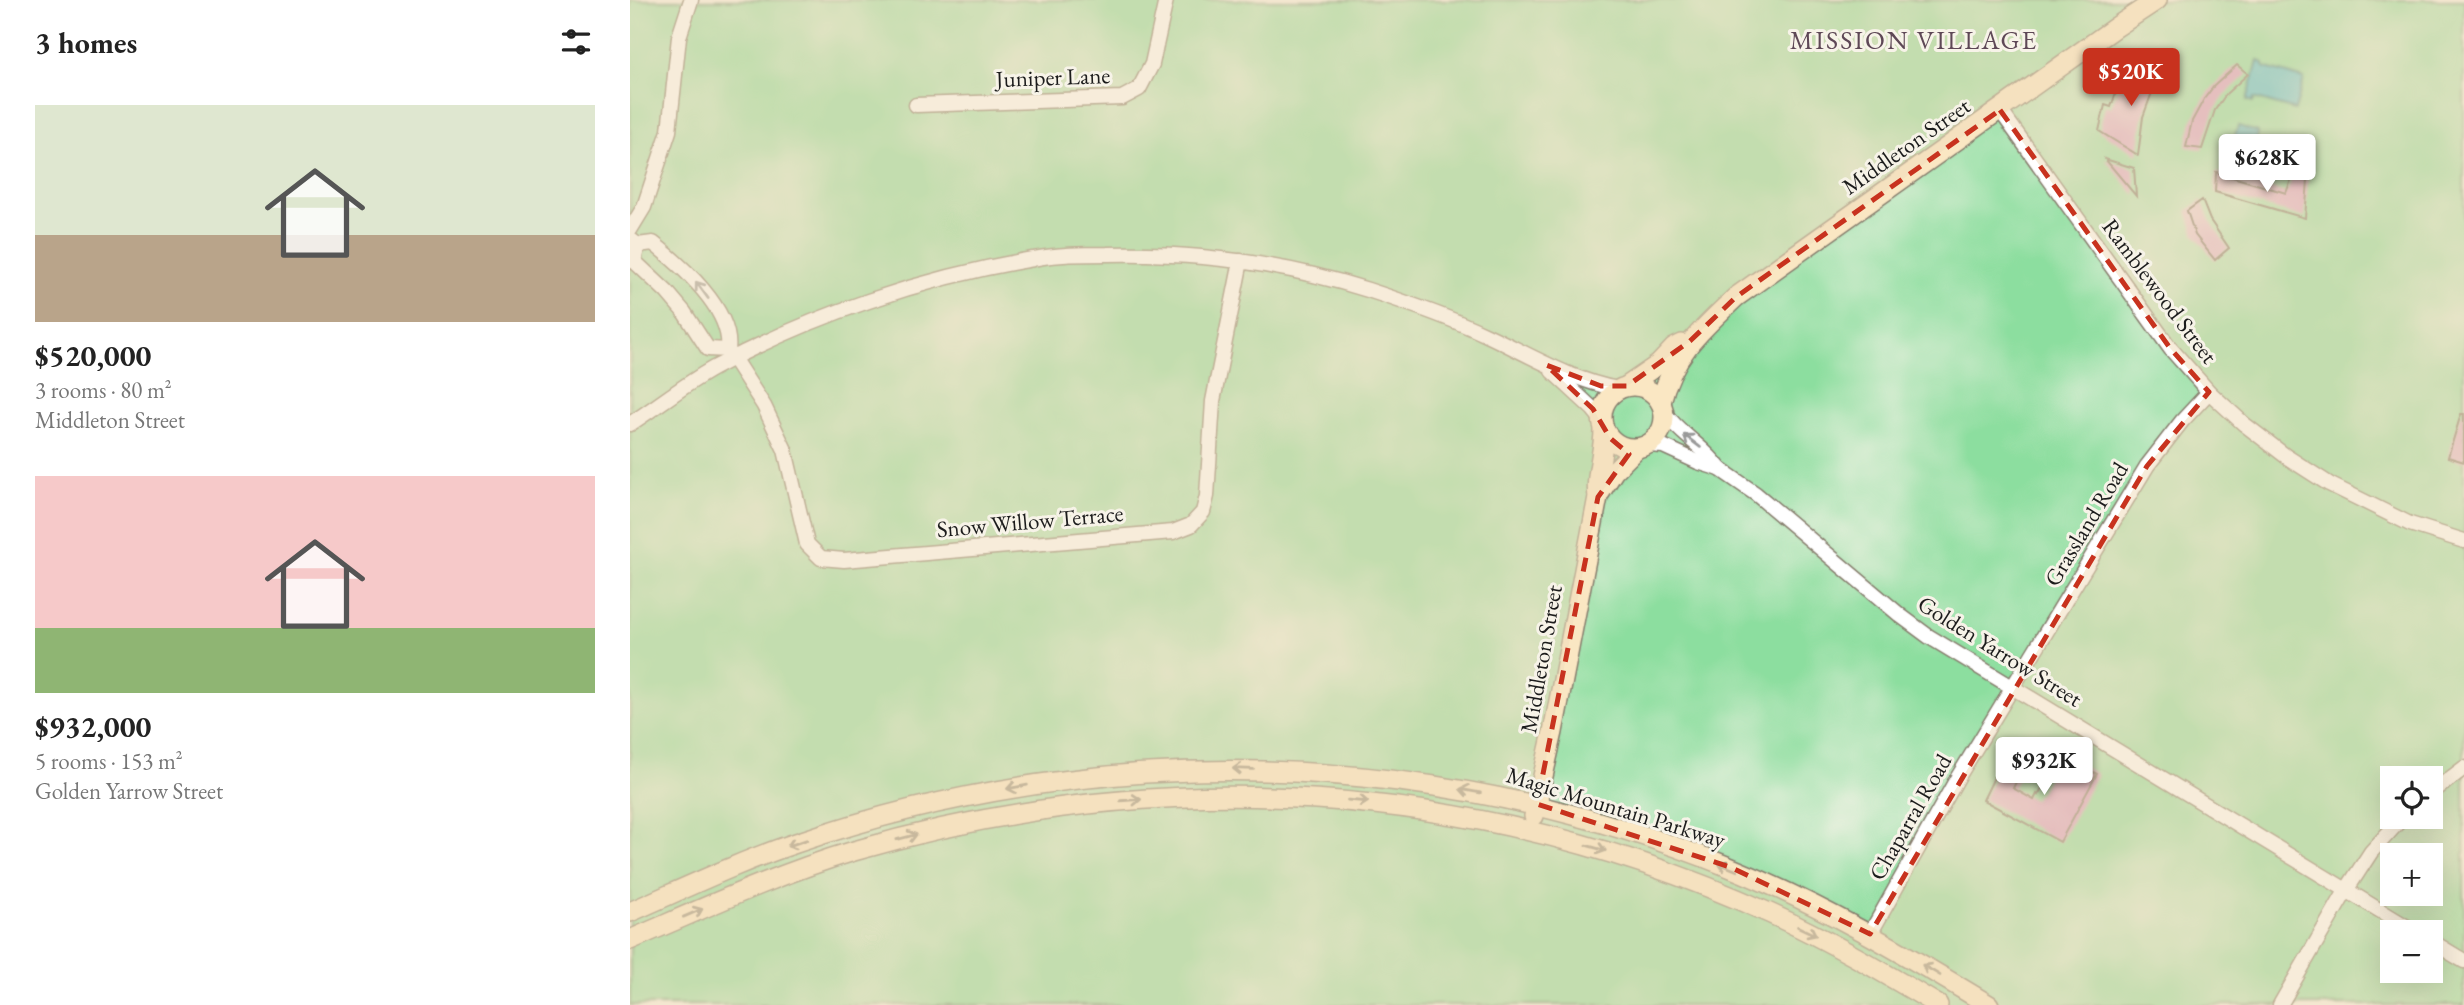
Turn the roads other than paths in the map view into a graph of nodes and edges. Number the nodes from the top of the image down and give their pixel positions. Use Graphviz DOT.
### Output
graph roads {
  1 [pos="691,0"];
  2 [pos="1166,0"];
  3 [pos="2157,0"];
  4 [pos="916,105"];
  5 [pos="2000,110"];
  6 [pos="630,230"];
  7 [pos="634,242"];
  8 [pos="1241,261"];
  9 [pos="1690,341"];
  10 [pos="731,355"];
  11 [pos="1546,365"];
  12 [pos="1622,388"];
  13 [pos="2209,392"];
  14 [pos="1662,407"];
  15 [pos="630,424"];
  16 [pos="1603,425"];
  17 [pos="1642,447"];
  18 [pos="1720,469"];
  19 [pos="1598,497"];
  20 [pos="2464,541"];
  21 [pos="2013,688"];
  22 [pos="2464,768"];
  23 [pos="2443,784"];
  24 [pos="1536,804"];
  25 [pos="2392,829"];
  26 [pos="1530,830"];
  27 [pos="2347,889"];
  28 [pos="630,912"];
  29 [pos="2396,920"];
  30 [pos="1870,934"];
  31 [pos="630,940"];
  32 [pos="2443,948"];
  33 [pos="2464,961"];
  34 [pos="1938,1005"];
  35 [pos="1989,1005"];
  36 [pos="2280,1005"];
  1 -- 6 [label="street"];
  2 -- 4 [label="street, Juniper Lane"];
  3 -- 5 [label="street, Middleton Street"];
  5 -- 9 [label="street, Middleton Street"];
  5 -- 13 [label="street, Ramblewood Street"];
  7 -- 10 [label="street"];
  10 -- 7 [label="street, one-way"];
  8 -- 10 [label="street"];
  8 -- 10 [label="street, Snow Willow Terrace"];
  8 -- 11 [label="street"];
  9 -- 12 [label="street, Middleton Street"];
  9 -- 14 [label="street, Middleton Street"];
  10 -- 15 [label="street"];
  11 -- 12 [label="street"];
  11 -- 16 [label="street"];
  12 -- 14 [label="street"];
  12 -- 16 [label="street"];
  13 -- 20 [label="street, Ramblewood Street"];
  13 -- 21 [label="street, Grassland Road"];
  14 -- 17 [label="street"];
  18 -- 14 [label="street, Golden Yarrow Street, one-way"];
  16 -- 17 [label="street"];
  16 -- 19 [label="street, Middleton Street"];
  17 -- 18 [label="street, Golden Yarrow Street"];
  17 -- 19 [label="street, Middleton Street"];
  18 -- 21 [label="street, Golden Yarrow Street"];
  19 -- 24 [label="street, Middleton Street"];
  21 -- 27 [label="street, Golden Yarrow Street"];
  21 -- 30 [label="street, Chaparral Road"];
  22 -- 23 [label="street"];
  24 -- 26 [label="street, Middleton Street"];
  24 -- 28 [label="street, Magic Mountain Parkway, one-way"];
  30 -- 24 [label="street, Magic Mountain Parkway, one-way"];
  25 -- 27 [label="street"];
  31 -- 26 [label="street, Magic Mountain Parkway, one-way"];
  26 -- 34 [label="street, Magic Mountain Parkway, one-way"];
  27 -- 29 [label="street, Golden Yarrow Street"];
  27 -- 36 [label="street"];
  35 -- 30 [label="street, Magic Mountain Parkway, one-way"];
  32 -- 33 [label="street"];
}
